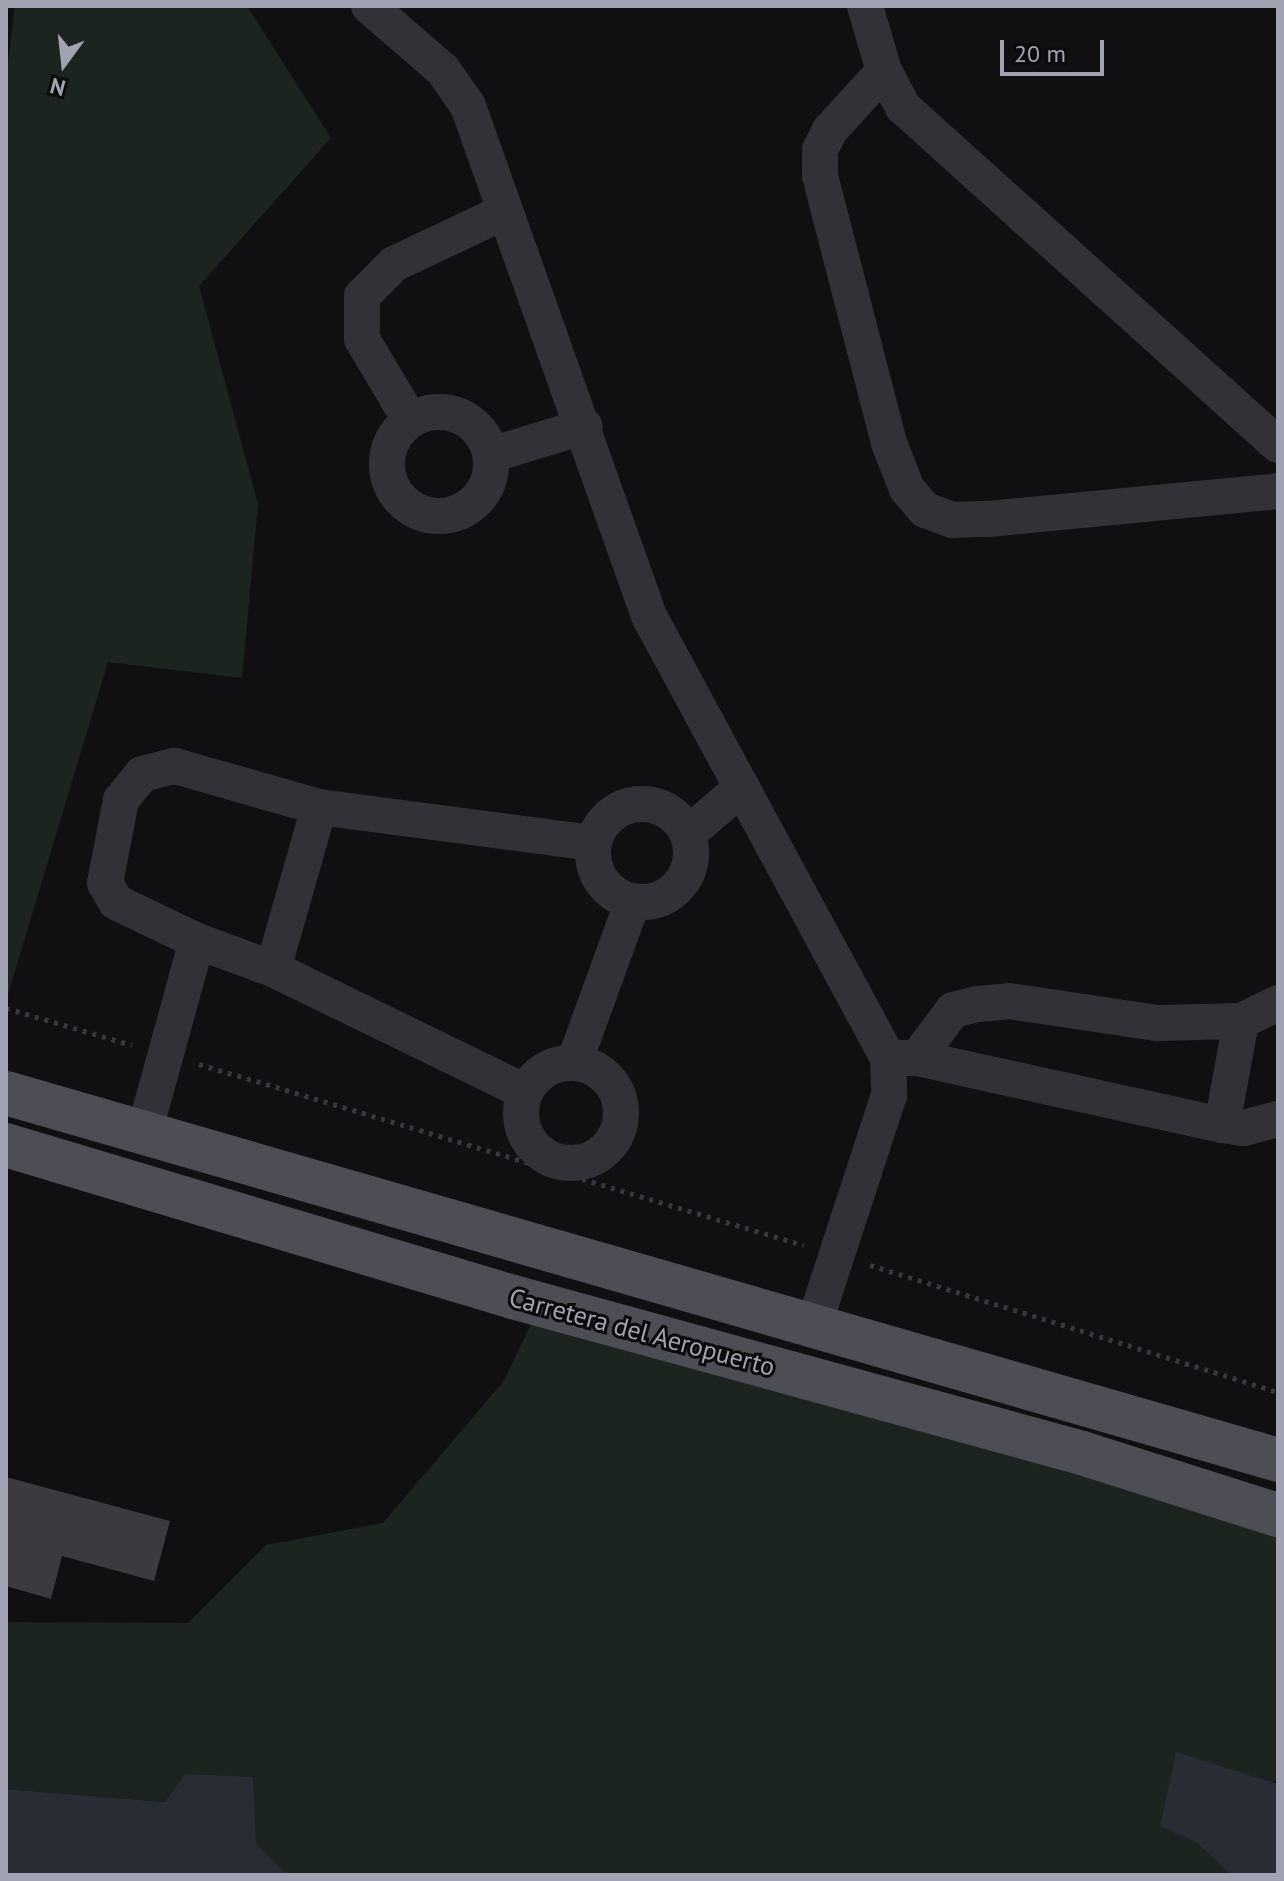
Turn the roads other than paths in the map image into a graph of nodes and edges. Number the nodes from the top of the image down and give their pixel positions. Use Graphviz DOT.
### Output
graph roads {
  1 [pos="369,6"];
  2 [pos="865,6"];
  3 [pos="884,71"];
  4 [pos="504,212"];
  5 [pos="410,420"];
  6 [pos="585,426"];
  7 [pos="1278,445"];
  8 [pos="491,455"];
  9 [pos="1278,491"];
  10 [pos="740,789"];
  11 [pos="319,807"];
  12 [pos="688,834"];
  13 [pos="593,843"];
  14 [pos="633,901"];
  15 [pos="197,941"];
  16 [pos="273,969"];
  17 [pos="1278,1003"];
  18 [pos="1241,1021"];
  19 [pos="903,1058"];
  20 [pos="574,1063"];
  21 [pos="525,1092"];
  22 [pos="6,1093"];
  23 [pos="1278,1119"];
  24 [pos="1222,1125"];
  25 [pos="144,1133"];
  26 [pos="6,1145"];
  27 [pos="814,1324"];
  28 [pos="1278,1460"];
  29 [pos="1278,1515"];
  1 -- 4 [label="street"];
  2 -- 3 [label="street"];
  3 -- 7 [label="street"];
  3 -- 9 [label="street"];
  4 -- 5 [label="street"];
  4 -- 6 [label="street"];
  5 -- 8 [label="street"];
  5 -- 8 [label="street"];
  6 -- 8 [label="street"];
  6 -- 10 [label="street"];
  10 -- 12 [label="street"];
  10 -- 19 [label="street"];
  11 -- 13 [label="street"];
  11 -- 15 [label="street"];
  11 -- 16 [label="street"];
  12 -- 13 [label="street"];
  12 -- 14 [label="street"];
  13 -- 14 [label="street"];
  14 -- 20 [label="street"];
  15 -- 16 [label="street"];
  15 -- 25 [label="street"];
  16 -- 21 [label="street"];
  17 -- 18 [label="street"];
  18 -- 19 [label="street"];
  18 -- 24 [label="street"];
  19 -- 24 [label="street"];
  19 -- 27 [label="street"];
  20 -- 21 [label="street"];
  20 -- 21 [label="street"];
  22 -- 25 [label="main road, Carretera del Aeropuerto"];
  23 -- 24 [label="street"];
  25 -- 27 [label="main road, Carretera del Aeropuerto"];
  26 -- 29 [label="main road, Carretera del Aeropuerto"];
  27 -- 28 [label="main road, Carretera del Aeropuerto"];
}
